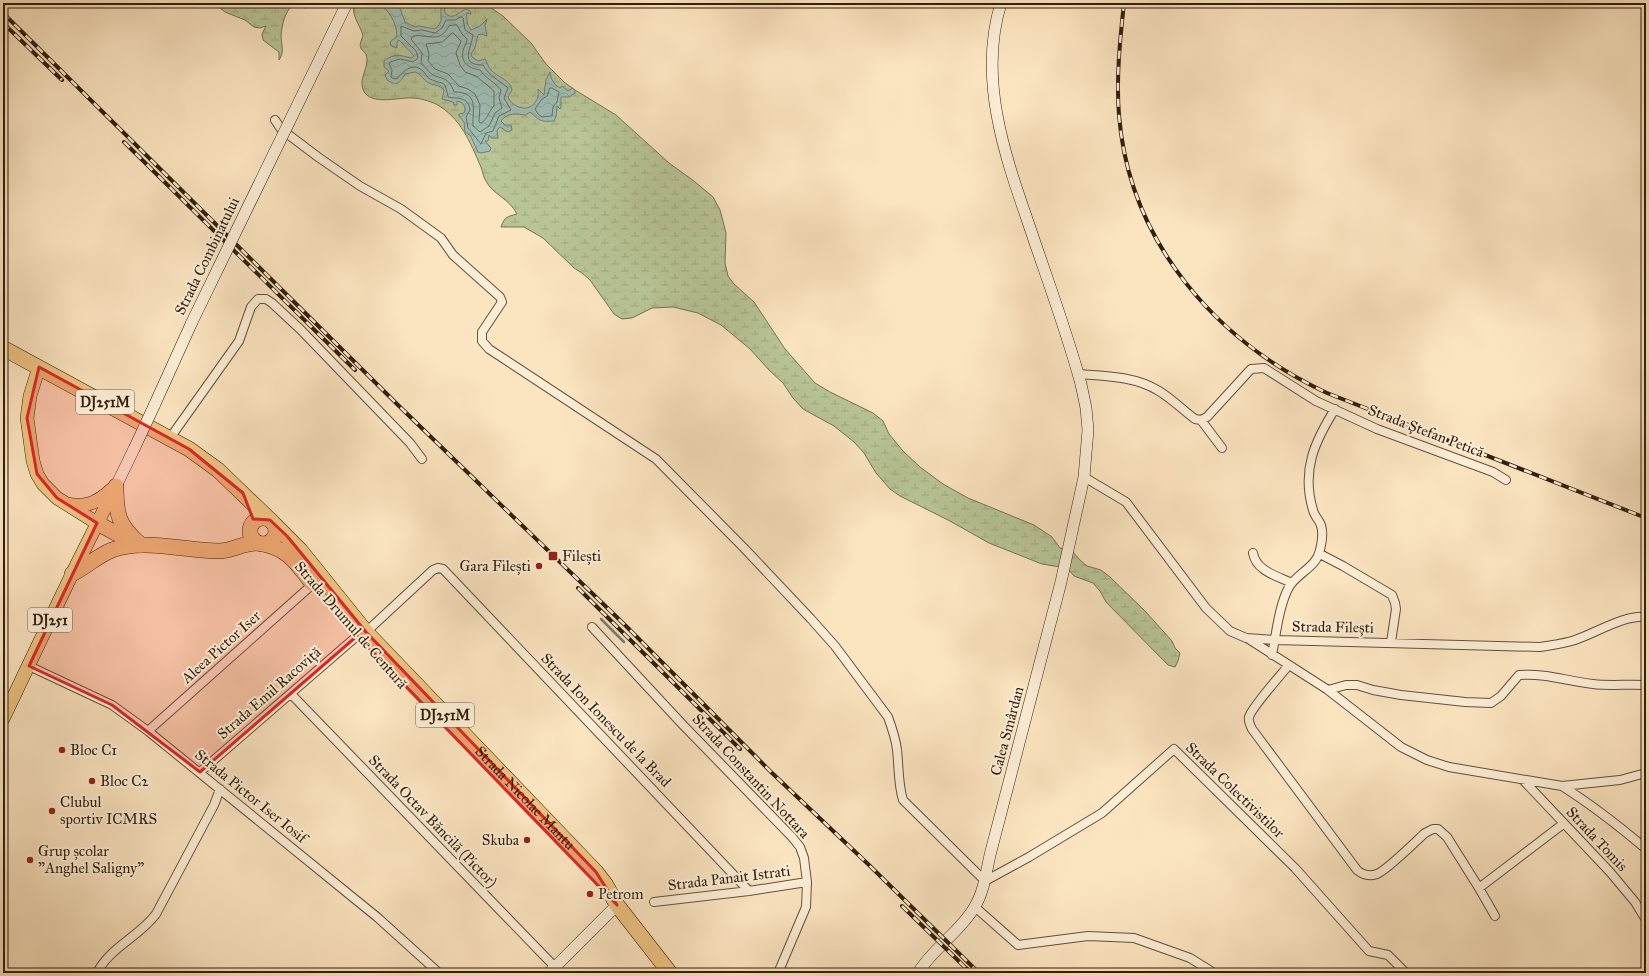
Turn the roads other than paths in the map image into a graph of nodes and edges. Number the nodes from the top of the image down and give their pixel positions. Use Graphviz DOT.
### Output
graph roads {
  1 [pos="348,3"];
  2 [pos="1001,3"];
  3 [pos="275,120"];
  4 [pos="3,348"];
  5 [pos="39,367"];
  6 [pos="1078,374"];
  7 [pos="1335,409"];
  8 [pos="1201,420"];
  9 [pos="170,438"];
  10 [pos="1222,448"];
  11 [pos="422,459"];
  12 [pos="1084,477"];
  13 [pos="1506,480"];
  14 [pos="116,486"];
  15 [pos="243,493"];
  16 [pos="66,504"];
  17 [pos="272,522"];
  18 [pos="97,524"];
  19 [pos="250,527"];
  20 [pos="140,544"];
  21 [pos="260,544"];
  22 [pos="212,550"];
  23 [pos="1253,553"];
  24 [pos="1320,554"];
  25 [pos="441,568"];
  26 [pos="72,574"];
  27 [pos="1292,583"];
  28 [pos="313,584"];
  29 [pos="1646,617"];
  30 [pos="592,627"];
  31 [pos="362,634"];
  32 [pos="1246,638"];
  33 [pos="1275,640"];
  34 [pos="1391,642"];
  35 [pos="1272,655"];
  36 [pos="28,666"];
  37 [pos="1288,666"];
  38 [pos="1646,685"];
  39 [pos="1328,690"];
  40 [pos="291,694"];
  41 [pos="3,719"];
  42 [pos="148,731"];
  43 [pos="200,772"];
  44 [pos="1646,773"];
  45 [pos="1523,780"];
  46 [pos="1562,786"];
  47 [pos="220,789"];
  48 [pos="1563,824"];
  49 [pos="1646,849"];
  50 [pos="985,880"];
  51 [pos="807,882"];
  52 [pos="1479,888"];
  53 [pos="750,891"];
  54 [pos="654,902"];
  55 [pos="616,905"];
  56 [pos="975,907"];
  57 [pos="1495,916"];
  58 [pos="1646,920"];
  59 [pos="552,970"];
  60 [pos="97,973"];
  61 [pos="439,973"];
  62 [pos="670,973"];
  63 [pos="778,973"];
  64 [pos="918,973"];
  65 [pos="1214,973"];
  66 [pos="1406,973"];
  1 -- 14 [label="main road, Strada Combinatului, bridge"];
  2 -- 6 [label="main road, Calea Smârdan"];
  3 -- 50 [label="street"];
  4 -- 5 [label="highway, DJ251M"];
  5 -- 9 [label="highway, DJ251M"];
  5 -- 16 [label="main road"];
  6 -- 8 [label="street"];
  6 -- 12 [label="main road, Calea Smârdan"];
  7 -- 8 [label="street, Strada Ștefan Petică"];
  7 -- 13 [label="street, Strada Ștefan Petică"];
  7 -- 24 [label="street"];
  8 -- 10 [label="street"];
  9 -- 11 [label="street"];
  9 -- 15 [label="highway, DJ251M"];
  12 -- 32 [label="street, Strada Filești"];
  12 -- 50 [label="main road, Calea Smârdan"];
  14 -- 16 [label="main road"];
  14 -- 18 [label="main road, Strada Combinatului / DJ251"];
  14 -- 20 [label="highway"];
  15 -- 17 [label="highway, DJ251M"];
  15 -- 19 [label="highway, DJ251M"];
  16 -- 18 [label="main road"];
  17 -- 19 [label="highway"];
  17 -- 21 [label="highway"];
  17 -- 31 [label="highway, DJ251M"];
  18 -- 20 [label="highway"];
  18 -- 26 [label="main road, Strada Combinatului / DJ251"];
  19 -- 21 [label="highway, DJ251M"];
  19 -- 22 [label="highway"];
  20 -- 22 [label="highway"];
  20 -- 26 [label="highway"];
  21 -- 22 [label="highway"];
  21 -- 28 [label="highway, Strada Drumul de Centură / DJ251M"];
  23 -- 27 [label="street"];
  24 -- 27 [label="street"];
  24 -- 34 [label="street"];
  25 -- 31 [label="street, Strada Emil Racoviță"];
  25 -- 53 [label="street, Strada Ion Ionescu de la Brad"];
  26 -- 36 [label="main road, Strada Combinatului / DJ251"];
  27 -- 33 [label="street"];
  28 -- 31 [label="highway, Strada Drumul de Centură / DJ251M"];
  28 -- 42 [label="street, Aleea Pictor Iser"];
  29 -- 34 [label="street, Strada Filești"];
  30 -- 51 [label="street, Strada Constantin Nottara"];
  31 -- 40 [label="street, Strada Emil Racoviță"];
  31 -- 55 [label="highway, Strada Drumul de Centură / DJ251M"];
  32 -- 33 [label="street, Strada Filești"];
  32 -- 35 [label="street"];
  33 -- 34 [label="street, Strada Filești"];
  33 -- 35 [label="street"];
  35 -- 37 [label="street"];
  36 -- 41 [label="main road, Strada Combinatului / DJ251"];
  36 -- 42 [label="street, Strada Pictor Iser Iosif"];
  37 -- 39 [label="street"];
  37 -- 52 [label="street"];
  38 -- 39 [label="street"];
  39 -- 45 [label="street"];
  40 -- 43 [label="street, Strada Emil Racoviță"];
  40 -- 59 [label="street, Strada Octav Băncilă (Pictor)"];
  42 -- 43 [label="street, Strada Pictor Iser Iosif"];
  43 -- 47 [label="street, Strada Pictor Iser Iosif"];
  44 -- 46 [label="street"];
  45 -- 46 [label="street"];
  45 -- 48 [label="street, Strada Tomis"];
  46 -- 49 [label="street"];
  47 -- 60 [label="street"];
  47 -- 61 [label="street, Strada Pictor Iser Iosif"];
  48 -- 52 [label="street"];
  48 -- 58 [label="street, Strada Tomis"];
  50 -- 56 [label="main road, Calea Smârdan"];
  50 -- 66 [label="street, Strada Colectivistilor"];
  51 -- 53 [label="street, Strada Panait Istrati"];
  51 -- 63 [label="street, Strada Constantin Nottara"];
  52 -- 57 [label="street"];
  53 -- 54 [label="street, Strada Panait Istrati"];
  55 -- 59 [label="main road"];
  55 -- 62 [label="highway, DJ251M"];
  56 -- 64 [label="main road, Calea Smârdan"];
  56 -- 65 [label="street"];
}
